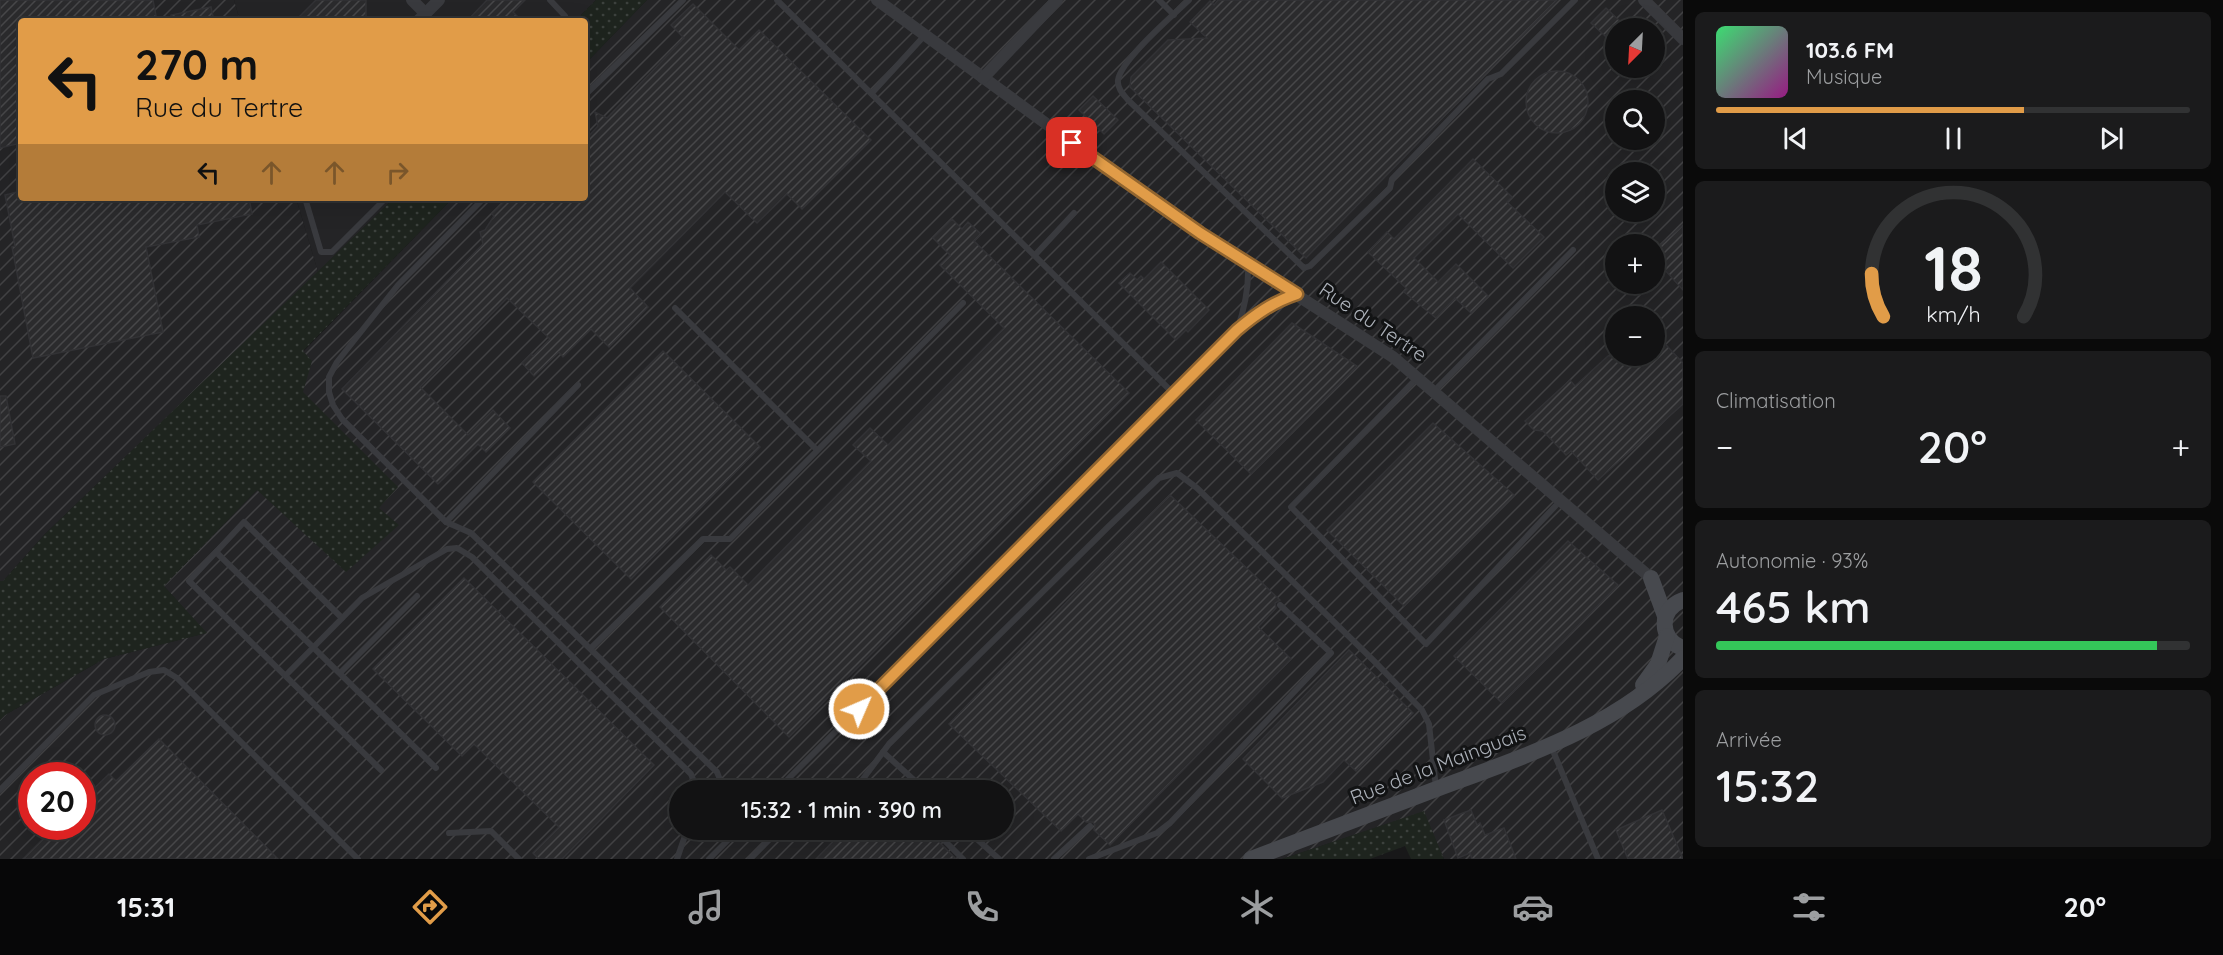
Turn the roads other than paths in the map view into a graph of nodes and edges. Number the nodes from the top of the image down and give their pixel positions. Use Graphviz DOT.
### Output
graph roads {
  1 [pos="412,0"];
  2 [pos="439,0"];
  3 [pos="549,0"];
  4 [pos="683,0"];
  5 [pos="777,0"];
  6 [pos="877,0"];
  7 [pos="1057,0"];
  8 [pos="1159,0"];
  9 [pos="1189,0"];
  10 [pos="1575,0"];
  11 [pos="1644,0"];
  12 [pos="1174,15"];
  13 [pos="565,16"];
  14 [pos="422,17"];
  15 [pos="925,35"];
  16 [pos="1683,39"];
  17 [pos="982,78"];
  18 [pos="588,92"];
  19 [pos="872,93"];
  20 [pos="306,201"];
  21 [pos="383,201"];
  22 [pos="481,201"];
  23 [pos="1074,213"];
  24 [pos="1573,250"];
  25 [pos="1035,255"];
  26 [pos="1248,264"];
  27 [pos="1297,294"];
  28 [pos="963,303"];
  29 [pos="675,308"];
  30 [pos="1237,330"];
  31 [pos="1418,376"];
  32 [pos="578,385"];
  33 [pos="1435,390"];
  34 [pos="1173,393"];
  35 [pos="818,450"];
  36 [pos="1561,500"];
  37 [pos="446,522"];
  38 [pos="216,552"];
  39 [pos="1651,578"];
  40 [pos="417,596"];
  41 [pos="1683,599"];
  42 [pos="1280,605"];
  43 [pos="1665,616"];
  44 [pos="342,618"];
  45 [pos="1667,636"];
  46 [pos="314,647"];
  47 [pos="591,648"];
  48 [pos="1683,648"];
  49 [pos="1683,658"];
  50 [pos="340,673"];
  51 [pos="286,675"];
  52 [pos="1634,699"];
  53 [pos="1551,744"];
  54 [pos="883,752"];
  55 [pos="436,768"];
  56 [pos="381,770"];
  57 [pos="693,780"];
  58 [pos="720,780"];
  59 [pos="787,780"];
  60 [pos="863,780"];
  61 [pos="914,780"];
  62 [pos="1436,789"];
  63 [pos="0,790"];
  64 [pos="1090,826"];
  65 [pos="449,833"];
  66 [pos="684,840"];
  67 [pos="728,840"];
  68 [pos="769,840"];
  69 [pos="944,840"];
  70 [pos="978,840"];
  71 [pos="358,859"];
  72 [pos="519,859"];
  73 [pos="677,859"];
  74 [pos="709,859"];
  75 [pos="750,859"];
  76 [pos="963,859"];
  77 [pos="999,859"];
  78 [pos="1054,859"];
  79 [pos="1089,859"];
  80 [pos="1251,859"];
  81 [pos="1598,859"];
  1 -- 14 [label="street"];
  2 -- 14 [label="street"];
  3 -- 13 [label="lane"];
  4 -- 18 [label="lane"];
  5 -- 19 [label="lane"];
  6 -- 15 [label="street, Rue du Tertre"];
  7 -- 17 [label="street"];
  8 -- 12 [label="lane"];
  9 -- 12 [label="lane"];
  10 -- 12 [label="lane"];
  11 -- 16 [label="street"];
  15 -- 17 [label="street, Rue du Tertre"];
  15 -- 19 [label="lane"];
  17 -- 26 [label="street, Rue du Tertre"];
  19 -- 25 [label="lane"];
  20 -- 21 [label="lane"];
  22 -- 37 [label="lane"];
  23 -- 25 [label="lane"];
  24 -- 33 [label="lane"];
  25 -- 34 [label="lane"];
  26 -- 27 [label="street, Rue du Tertre"];
  26 -- 30 [label="lane"];
  27 -- 30 [label="lane"];
  27 -- 31 [label="street, Rue du Tertre"];
  28 -- 35 [label="lane"];
  29 -- 35 [label="lane"];
  30 -- 34 [label="lane"];
  31 -- 33 [label="street, Rue du Tertre"];
  31 -- 36 [label="lane"];
  32 -- 37 [label="lane"];
  33 -- 36 [label="street, Rue du Tertre"];
  34 -- 59 [label="lane"];
  35 -- 47 [label="lane"];
  36 -- 39 [label="street, Rue du Tertre"];
  37 -- 47 [label="lane"];
  38 -- 44 [label="lane"];
  38 -- 46 [label="lane"];
  38 -- 51 [label="lane"];
  39 -- 41 [label="street"];
  39 -- 43 [label="street"];
  40 -- 50 [label="lane"];
  41 -- 43 [label="street"];
  42 -- 79 [label="lane"];
  43 -- 45 [label="street"];
  44 -- 46 [label="lane"];
  44 -- 57 [label="lane"];
  45 -- 48 [label="street"];
  45 -- 52 [label="street, Rue de la Mainguais"];
  46 -- 50 [label="lane"];
  46 -- 51 [label="lane"];
  47 -- 58 [label="lane"];
  49 -- 52 [label="street, Rue de la Mainguais"];
  50 -- 55 [label="lane"];
  51 -- 56 [label="lane"];
  52 -- 53 [label="street, Rue de la Mainguais"];
  53 -- 62 [label="street, Rue de la Mainguais"];
  53 -- 81 [label="lane"];
  54 -- 60 [label="lane"];
  54 -- 61 [label="lane"];
  54 -- 62 [label="lane"];
  62 -- 80 [label="street, Rue de la Mainguais"];
  63 -- 71 [label="lane"];
  64 -- 78 [label="lane"];
  65 -- 72 [label="lane"];
  66 -- 73 [label="lane"];
  67 -- 74 [label="lane"];
  68 -- 75 [label="lane"];
  69 -- 76 [label="lane"];
  70 -- 77 [label="lane"];
}
